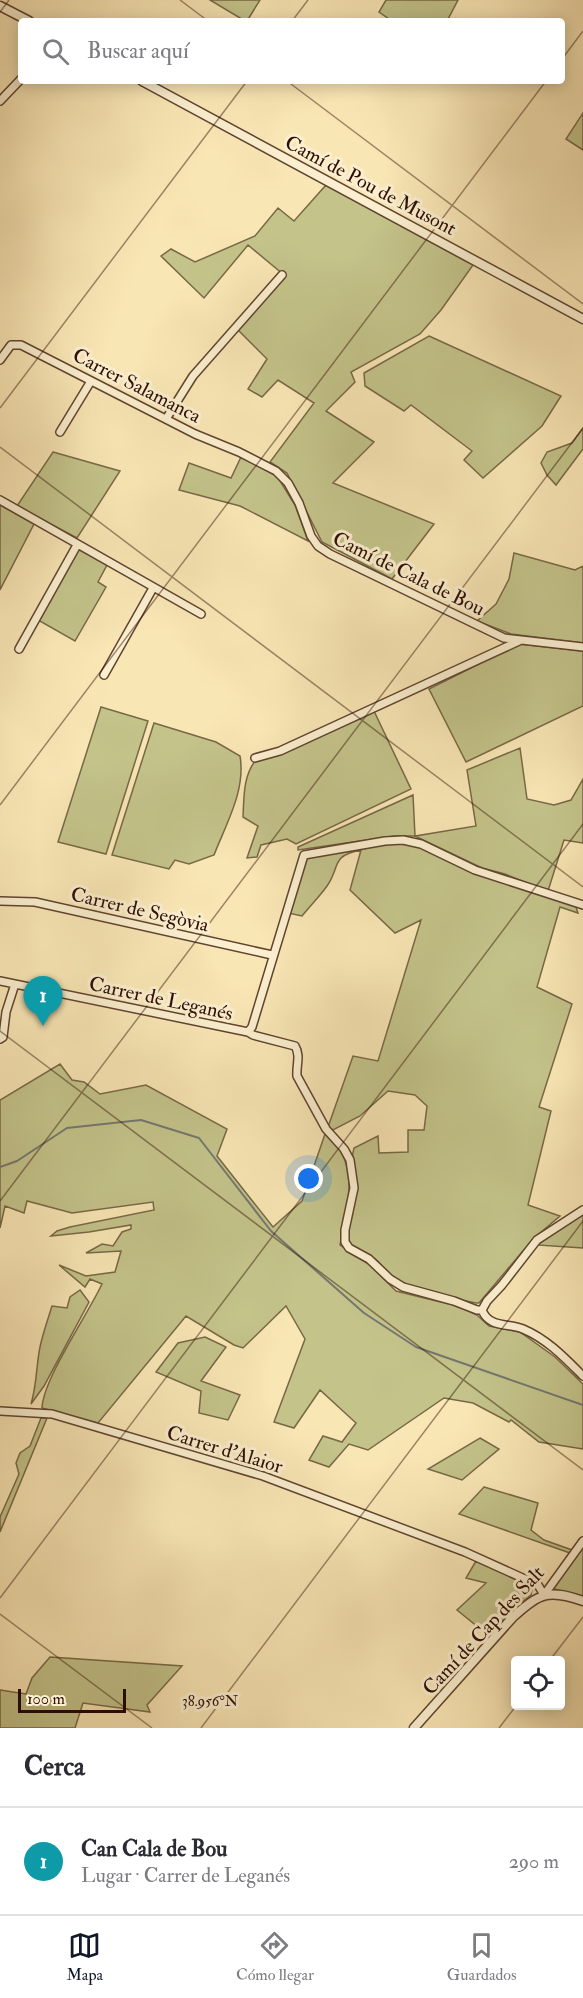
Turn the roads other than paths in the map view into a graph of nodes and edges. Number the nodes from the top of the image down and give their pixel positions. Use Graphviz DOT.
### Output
graph roads {
  1 [pos="0,6"];
  2 [pos="23,18"];
  3 [pos="18,82"];
  4 [pos="148,84"];
  5 [pos="0,101"];
  6 [pos="282,275"];
  7 [pos="583,319"];
  8 [pos="0,360"];
  9 [pos="91,381"];
  10 [pos="166,419"];
  11 [pos="60,432"];
  12 [pos="265,465"];
  13 [pos="0,500"];
  14 [pos="77,545"];
  15 [pos="153,588"];
  16 [pos="201,614"];
  17 [pos="519,641"];
  18 [pos="583,647"];
  19 [pos="19,649"];
  20 [pos="104,675"];
  21 [pos="255,758"];
  22 [pos="0,902"];
  23 [pos="583,905"];
  24 [pos="272,955"];
  25 [pos="0,981"];
  26 [pos="15,984"];
  27 [pos="247,1032"];
  28 [pos="0,1039"];
  29 [pos="583,1210"];
  30 [pos="482,1310"];
  31 [pos="583,1376"];
  32 [pos="0,1411"];
  33 [pos="583,1541"];
  34 [pos="544,1595"];
  35 [pos="583,1601"];
  36 [pos="414,1728"];
  1 -- 2 [label="street"];
  3 -- 5 [label="street"];
  4 -- 7 [label="street, Camí de Pou de Musont"];
  6 -- 10 [label="street"];
  8 -- 9 [label="street, Carrer Salamanca"];
  9 -- 10 [label="street, Carrer Salamanca"];
  9 -- 11 [label="street"];
  10 -- 12 [label="street, Carrer Salamanca"];
  12 -- 17 [label="street, Camí de Cala de Bou"];
  13 -- 14 [label="street"];
  14 -- 15 [label="street"];
  14 -- 19 [label="street"];
  15 -- 16 [label="street"];
  15 -- 20 [label="street"];
  17 -- 18 [label="street, Camí de Cala de Bou"];
  17 -- 21 [label="street"];
  22 -- 24 [label="street, Carrer de Segòvia"];
  23 -- 24 [label="street"];
  24 -- 27 [label="street"];
  25 -- 26 [label="street, Carrer de Leganés"];
  26 -- 27 [label="street, Carrer de Leganés"];
  26 -- 28 [label="street"];
  27 -- 30 [label="street, Carrer de Leganés"];
  29 -- 30 [label="street"];
  30 -- 31 [label="street"];
  32 -- 34 [label="street, Carrer d'Alaior"];
  33 -- 34 [label="street, Camí de Cap des Salt"];
  34 -- 35 [label="street"];
  34 -- 36 [label="street, Camí de Cap des Salt"];
}
